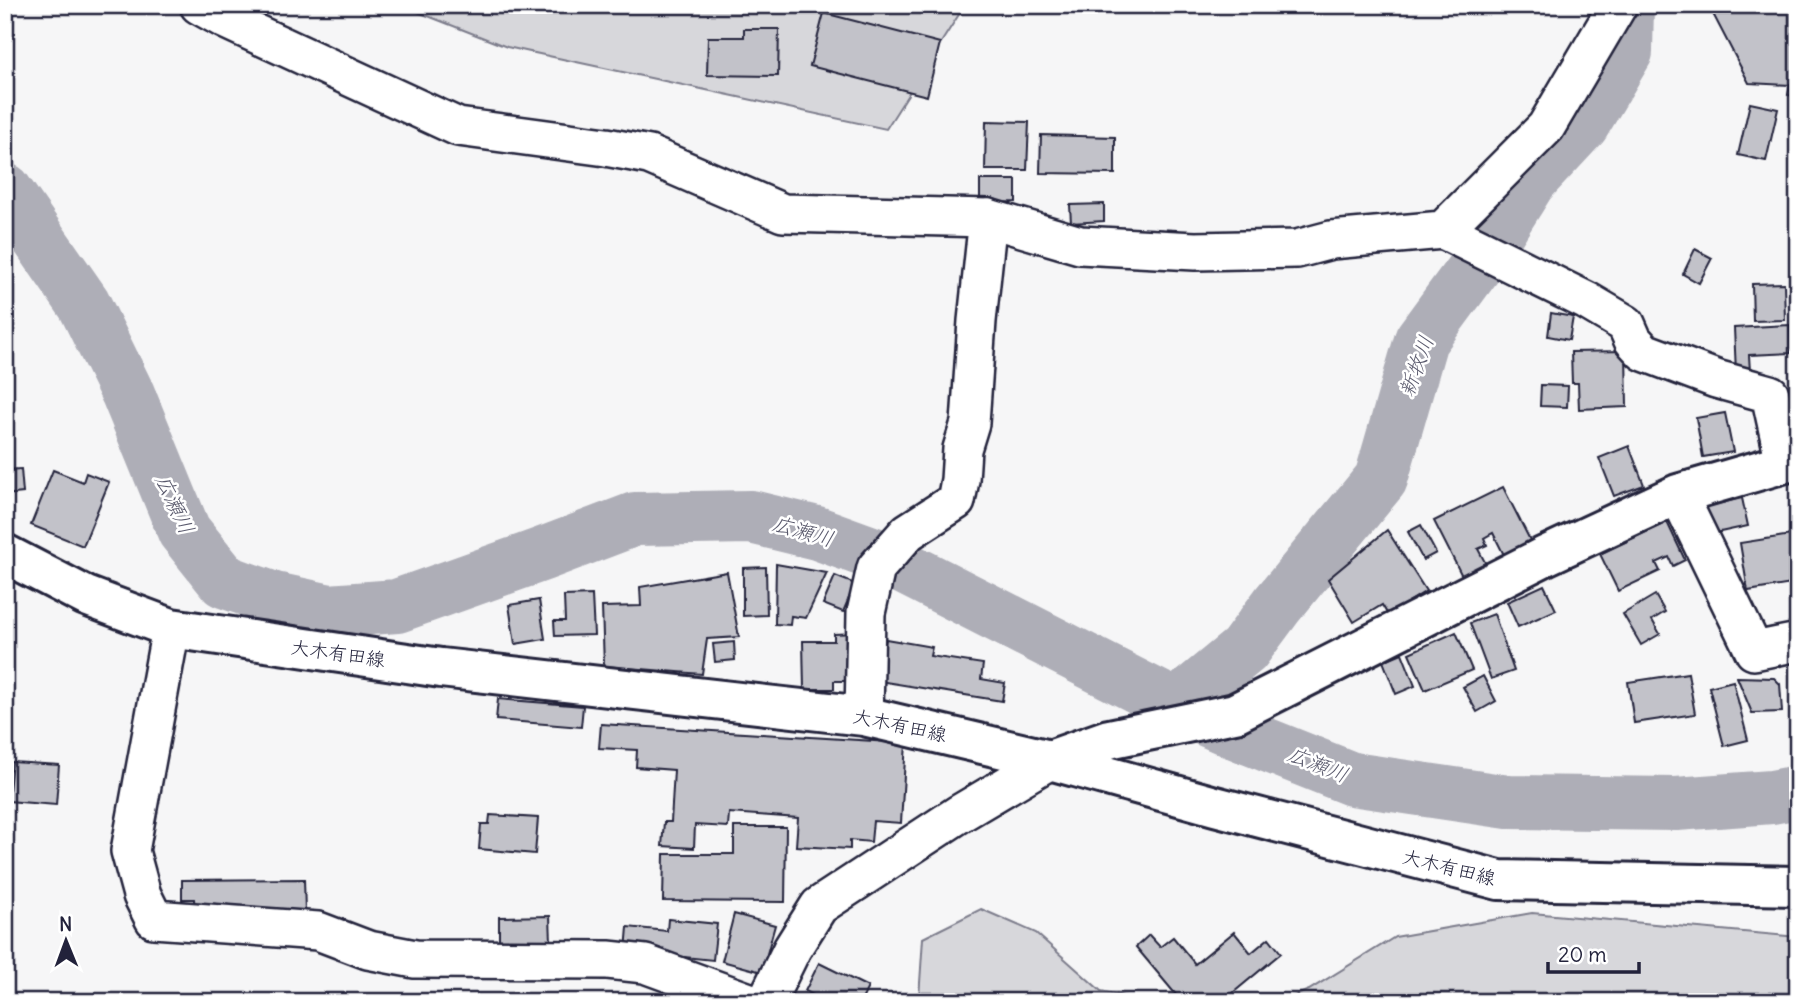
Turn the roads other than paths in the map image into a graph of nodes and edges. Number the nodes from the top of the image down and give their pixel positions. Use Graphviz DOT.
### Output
graph roads {
  1 [pos="199,5"];
  2 [pos="1618,5"];
  3 [pos="988,218"];
  4 [pos="1443,230"];
  5 [pos="1791,462"];
  6 [pos="1678,494"];
  7 [pos="5,554"];
  8 [pos="171,628"];
  9 [pos="1798,642"];
  10 [pos="864,716"];
  11 [pos="1050,760"];
  12 [pos="1798,886"];
  13 [pos="749,1002"];
  14 [pos="766,1002"];
  1 -- 3 [label="street"];
  2 -- 4 [label="street"];
  3 -- 4 [label="street"];
  3 -- 10 [label="street"];
  4 -- 5 [label="street"];
  5 -- 6 [label="main road"];
  6 -- 9 [label="street"];
  6 -- 11 [label="main road"];
  7 -- 8 [label="main road, 大木有田線"];
  8 -- 10 [label="main road, 大木有田線"];
  8 -- 13 [label="street"];
  10 -- 11 [label="main road, 大木有田線"];
  11 -- 12 [label="main road, 大木有田線"];
  11 -- 14 [label="street"];
}
